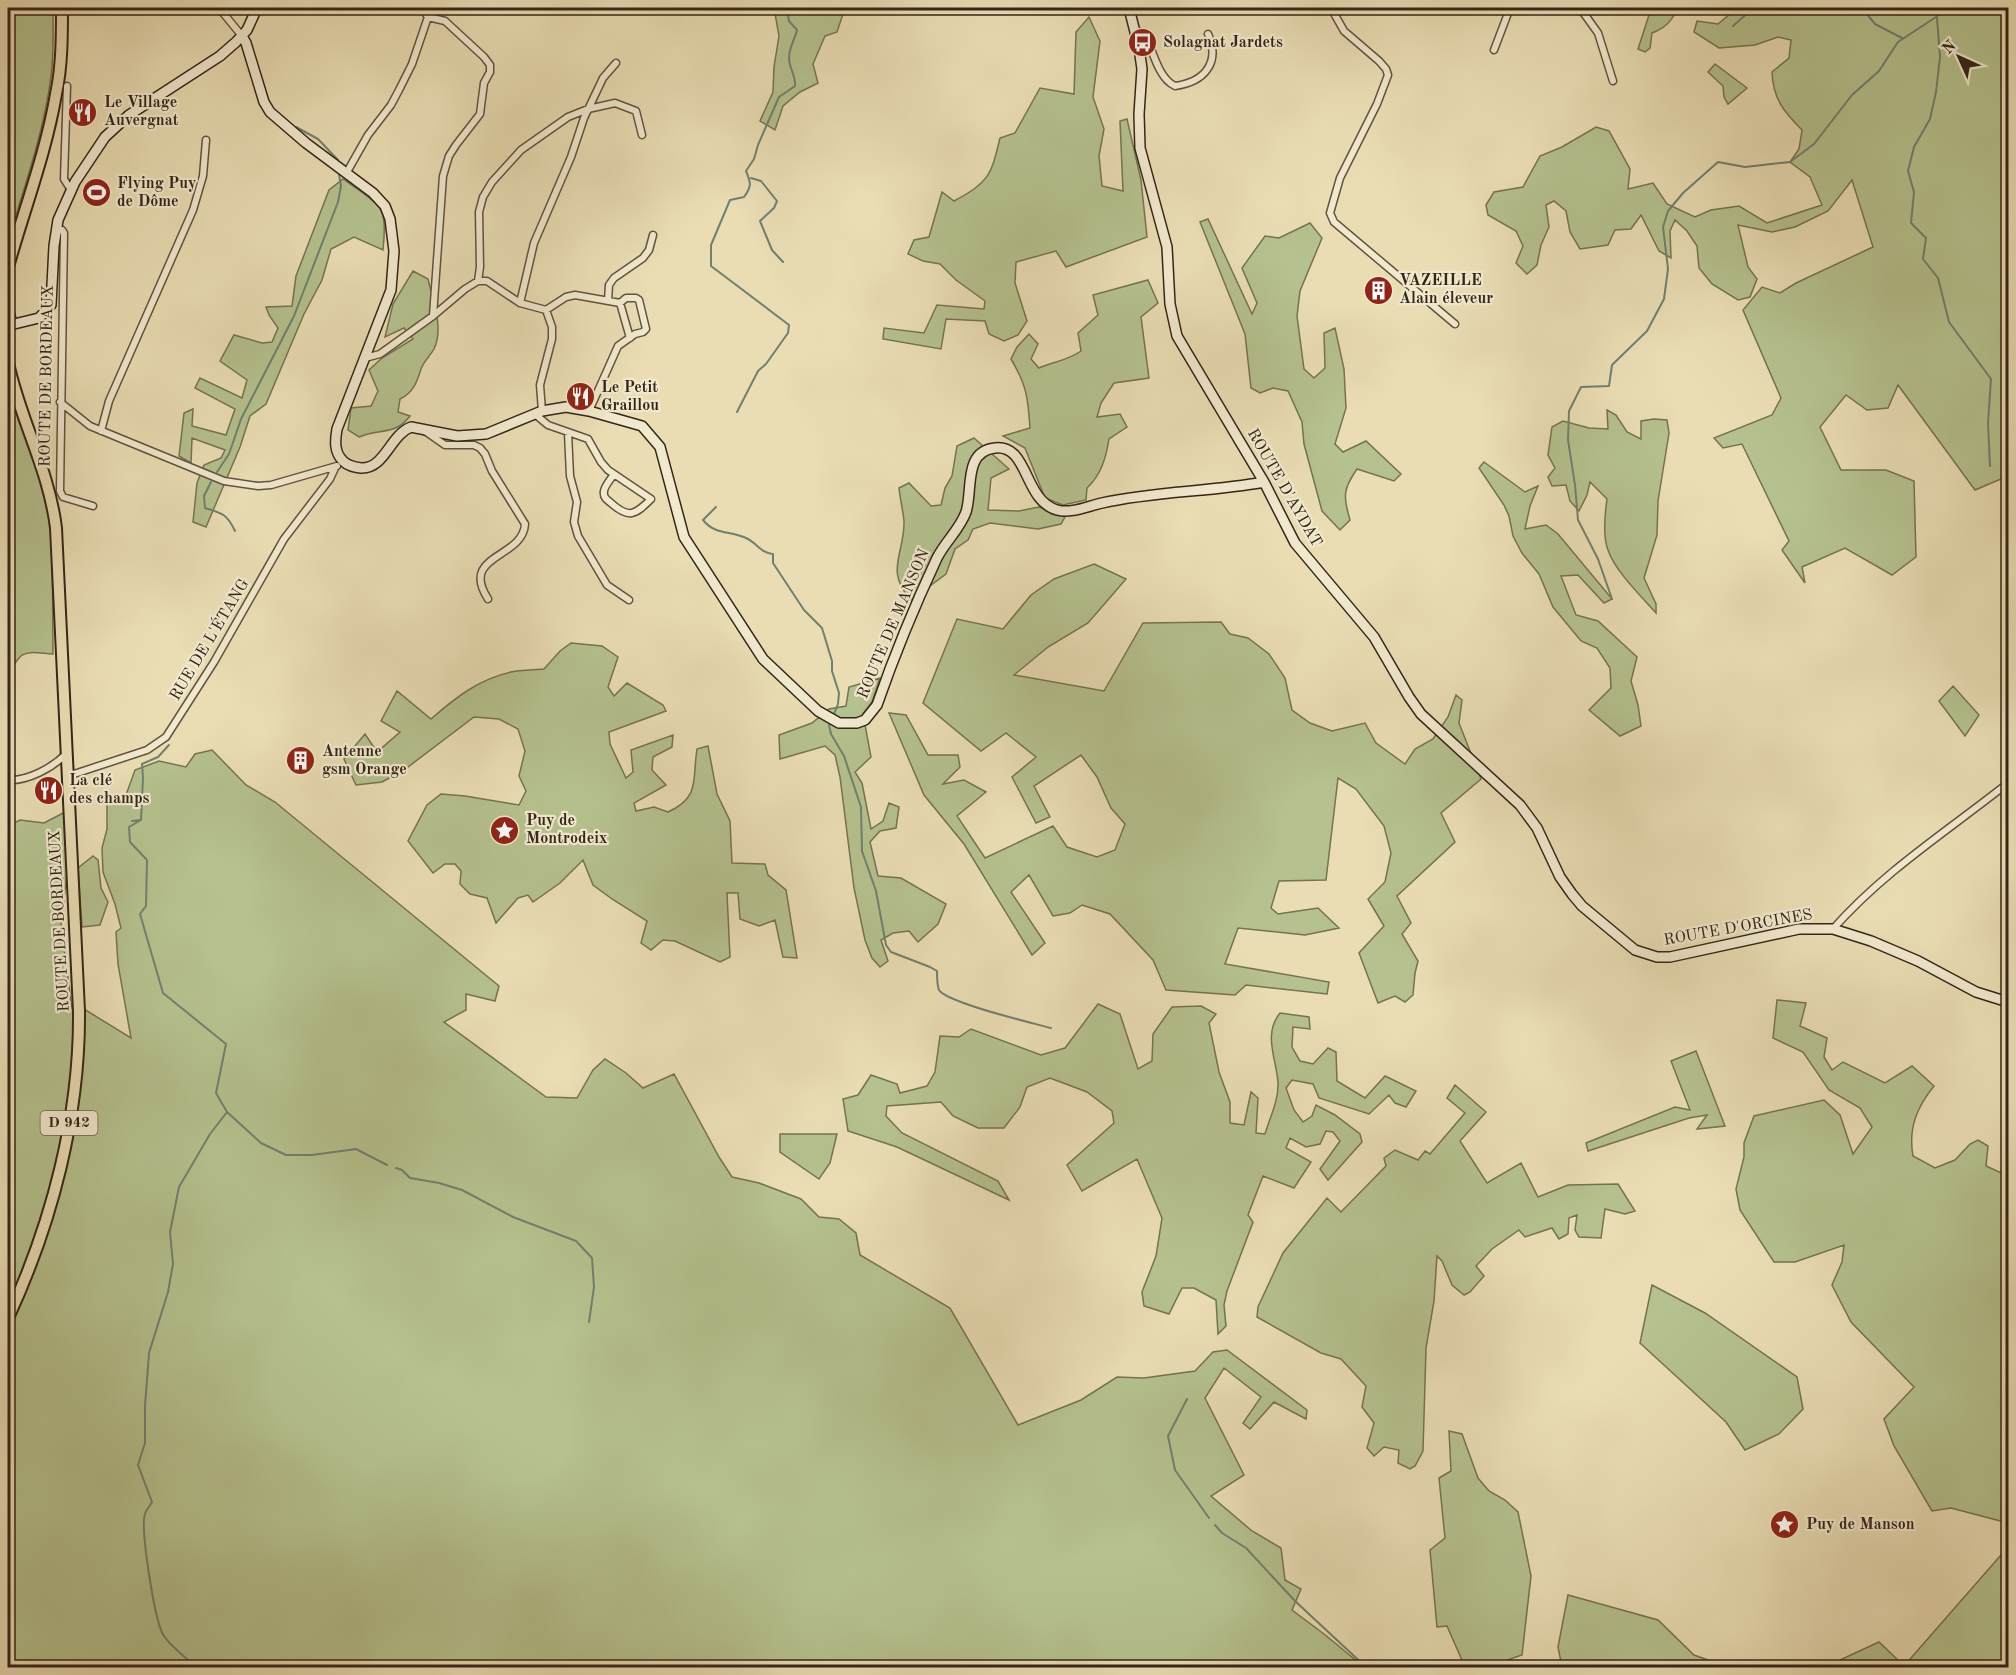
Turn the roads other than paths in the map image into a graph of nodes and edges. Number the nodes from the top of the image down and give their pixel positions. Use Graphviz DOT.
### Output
graph roads {
  1 [pos="62,8"];
  2 [pos="219,8"];
  3 [pos="258,8"];
  4 [pos="422,8"];
  5 [pos="1129,8"];
  6 [pos="1331,8"];
  7 [pos="1510,8"];
  8 [pos="1580,8"];
  9 [pos="429,17"];
  10 [pos="1136,31"];
  11 [pos="1208,34"];
  12 [pos="242,36"];
  13 [pos="1494,51"];
  14 [pos="616,63"];
  15 [pos="1613,81"];
  16 [pos="67,86"];
  17 [pos="588,109"];
  18 [pos="642,135"];
  19 [pos="206,140"];
  20 [pos="346,172"];
  21 [pos="71,190"];
  22 [pos="56,229"];
  23 [pos="653,235"];
  24 [pos="8,267"];
  25 [pos="53,274"];
  26 [pos="64,275"];
  27 [pos="478,281"];
  28 [pos="608,301"];
  29 [pos="520,303"];
  30 [pos="620,303"];
  31 [pos="546,310"];
  32 [pos="432,316"];
  33 [pos="8,320"];
  34 [pos="1455,324"];
  35 [pos="630,338"];
  36 [pos="365,358"];
  37 [pos="8,363"];
  38 [pos="9,373"];
  39 [pos="60,402"];
  40 [pos="589,411"];
  41 [pos="539,413"];
  42 [pos="423,428"];
  43 [pos="101,431"];
  44 [pos="568,433"];
  45 [pos="344,461"];
  46 [pos="335,468"];
  47 [pos="614,474"];
  48 [pos="1264,482"];
  49 [pos="93,506"];
  50 [pos="488,599"];
  51 [pos="629,600"];
  52 [pos="66,754"];
  53 [pos="68,776"];
  54 [pos="8,780"];
  55 [pos="2008,783"];
  56 [pos="1582,906"];
  57 [pos="1833,929"];
  58 [pos="2008,1002"];
  59 [pos="8,1318"];
  1 -- 24 [label="main road"];
  2 -- 12 [label="street"];
  3 -- 12 [label="main road"];
  4 -- 9 [label="street"];
  5 -- 10 [label="main road, ROUTE D'AYDAT"];
  6 -- 34 [label="street"];
  7 -- 13 [label="street"];
  8 -- 15 [label="street"];
  9 -- 20 [label="street"];
  9 -- 32 [label="street"];
  10 -- 11 [label="street"];
  10 -- 48 [label="main road, ROUTE D'AYDAT"];
  12 -- 20 [label="main road"];
  12 -- 21 [label="main road"];
  14 -- 17 [label="street"];
  16 -- 21 [label="street"];
  17 -- 18 [label="street"];
  17 -- 27 [label="street"];
  17 -- 29 [label="street"];
  19 -- 43 [label="street"];
  20 -- 36 [label="main road"];
  21 -- 22 [label="main road"];
  22 -- 25 [label="main road"];
  22 -- 26 [label="street, ROUTE DE BORDEAUX"];
  23 -- 28 [label="street"];
  25 -- 26 [label="street"];
  25 -- 33 [label="main road"];
  26 -- 39 [label="street, ROUTE DE BORDEAUX"];
  27 -- 29 [label="street"];
  27 -- 32 [label="street"];
  28 -- 30 [label="street"];
  28 -- 31 [label="street"];
  29 -- 31 [label="street"];
  30 -- 35 [label="street"];
  30 -- 35 [label="street"];
  31 -- 41 [label="street"];
  32 -- 36 [label="street"];
  35 -- 40 [label="street"];
  36 -- 45 [label="main road"];
  37 -- 38 [label="main road, ROUTE DE BORDEAUX / D 942"];
  38 -- 52 [label="main road, ROUTE DE BORDEAUX / D 942"];
  39 -- 43 [label="street"];
  39 -- 49 [label="street, ROUTE DE BORDEAUX"];
  40 -- 41 [label="main road"];
  40 -- 48 [label="main road, ROUTE DE MANSON"];
  41 -- 42 [label="main road"];
  41 -- 44 [label="street"];
  42 -- 45 [label="main road"];
  42 -- 50 [label="street"];
  43 -- 46 [label="street"];
  44 -- 47 [label="street"];
  44 -- 51 [label="street"];
  45 -- 46 [label="street"];
  46 -- 53 [label="street, RUE DE L'ÉTANG"];
  47 -- 47 [label="street"];
  48 -- 56 [label="main road, ROUTE D'AYDAT"];
  52 -- 53 [label="main road, ROUTE DE BORDEAUX / D 942"];
  52 -- 54 [label="street"];
  53 -- 59 [label="main road, ROUTE DE BORDEAUX / D 942"];
  55 -- 57 [label="street"];
  56 -- 57 [label="main road, ROUTE D'ORCINES"];
  57 -- 58 [label="main road, ROUTE D'ORCINES"];
}
